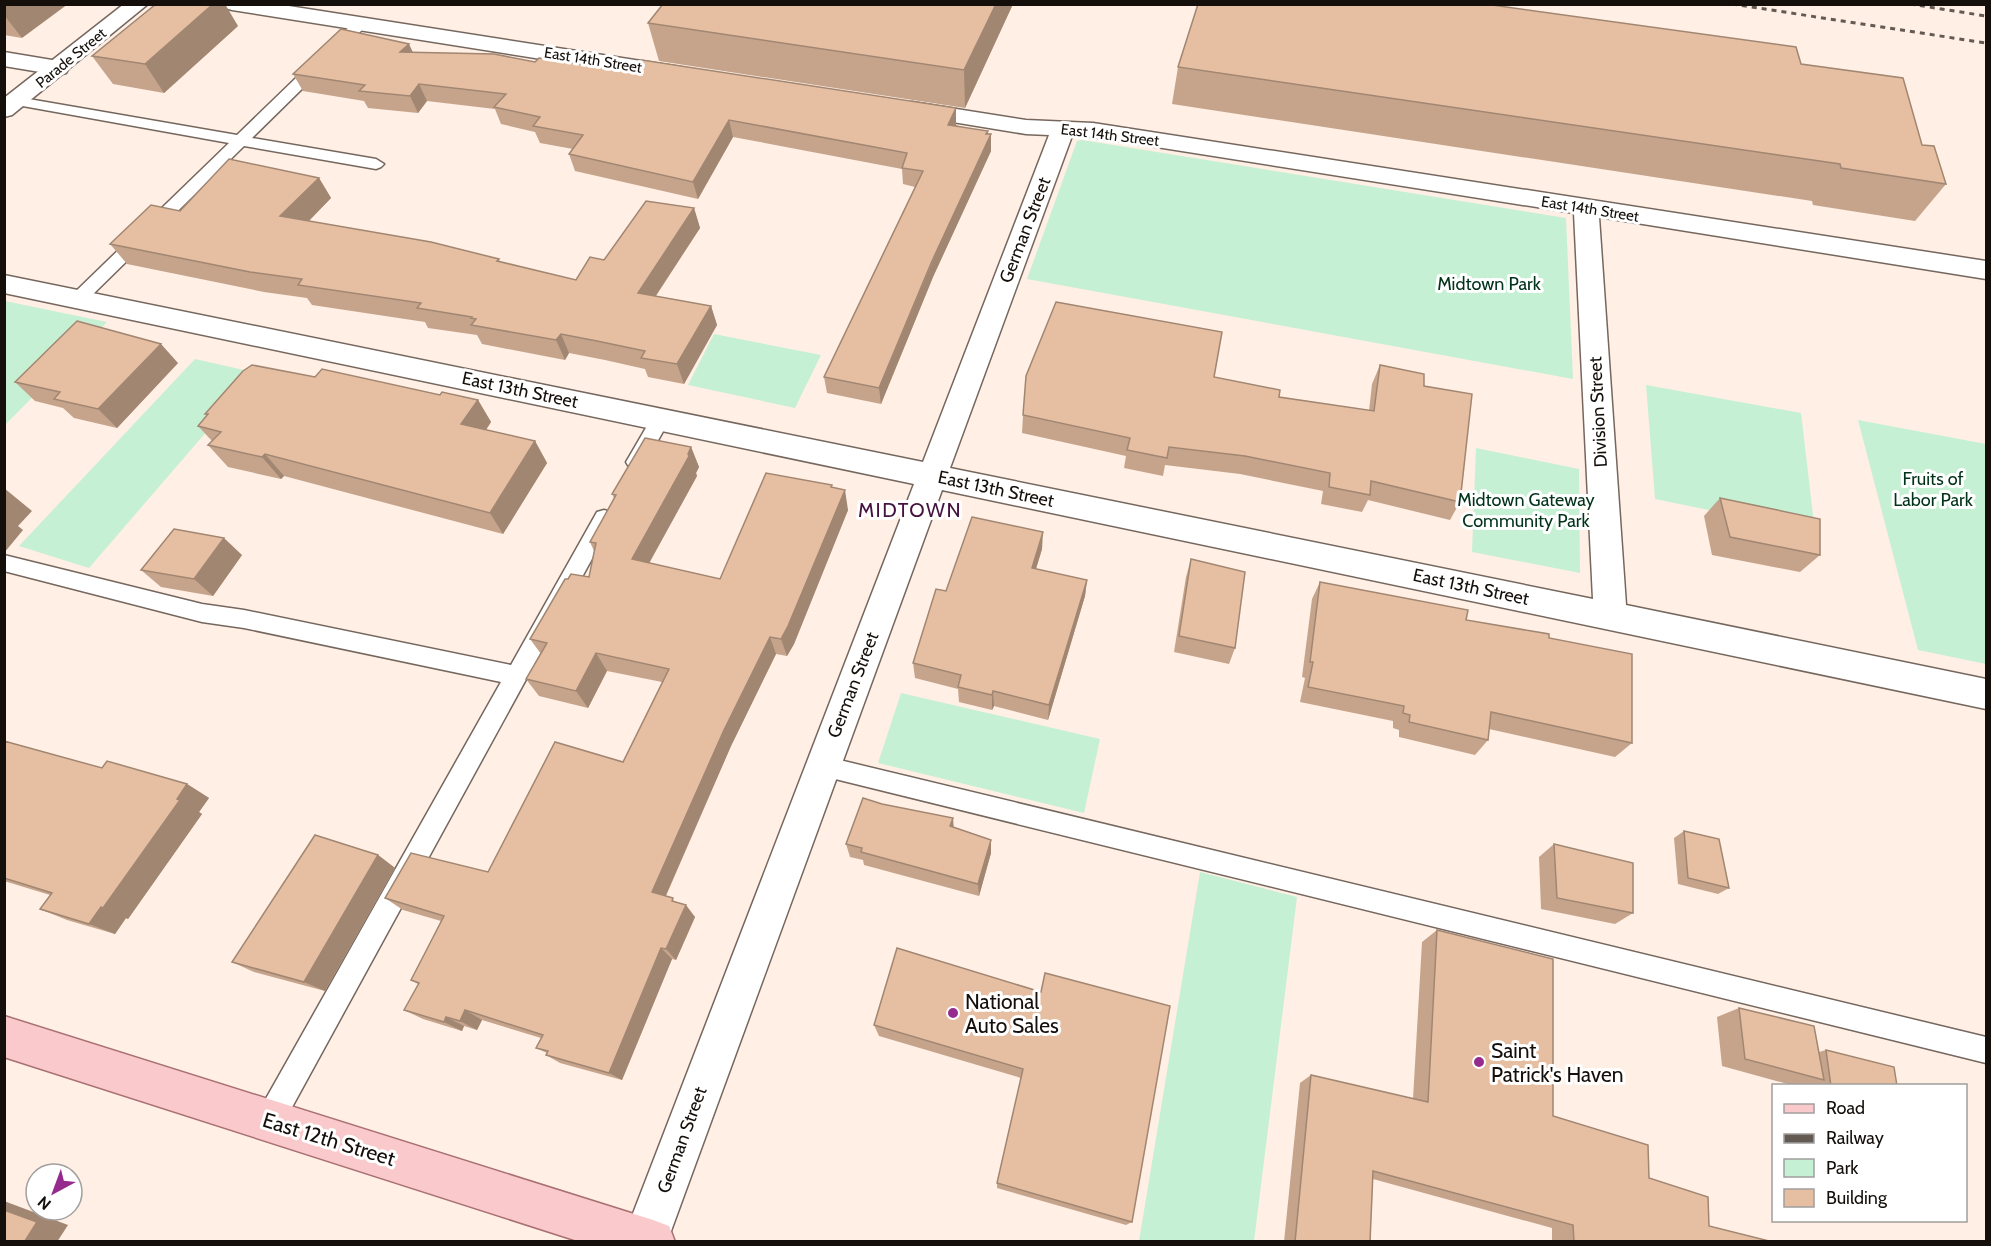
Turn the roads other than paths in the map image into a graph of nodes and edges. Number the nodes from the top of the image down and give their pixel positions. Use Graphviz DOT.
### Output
graph roads {
  1 [pos="138,4"];
  2 [pos="232,4"];
  3 [pos="360,25"];
  4 [pos="4,59"];
  5 [pos="58,68"];
  6 [pos="697,76"];
  7 [pos="11,106"];
  8 [pos="897,107"];
  9 [pos="1063,129"];
  10 [pos="240,141"];
  11 [pos="376,164"];
  12 [pos="1586,208"];
  13 [pos="1986,270"];
  14 [pos="4,284"];
  15 [pos="78,299"];
  16 [pos="661,419"];
  17 [pos="932,476"];
  18 [pos="626,480"];
  19 [pos="614,501"];
  20 [pos="4,563"];
  21 [pos="1610,616"];
  22 [pos="516,676"];
  23 [pos="1986,694"];
  24 [pos="823,766"];
  25 [pos="4,1036"];
  26 [pos="1986,1050"];
  27 [pos="269,1120"];
  28 [pos="647,1241"];
  1 -- 5 [label="street, Parade Street"];
  2 -- 3 [label="street, East 14th Street"];
  3 -- 6 [label="street, East 14th Street"];
  3 -- 10 [label="lane"];
  4 -- 5 [label="street"];
  5 -- 7 [label="street, Parade Street"];
  7 -- 10 [label="lane"];
  8 -- 9 [label="street, East 14th Street"];
  9 -- 12 [label="street, East 14th Street"];
  9 -- 17 [label="street, German Street"];
  10 -- 11 [label="lane"];
  10 -- 15 [label="lane"];
  12 -- 13 [label="street, East 14th Street"];
  12 -- 21 [label="street, Division Street"];
  14 -- 15 [label="street, East 13th Street"];
  15 -- 16 [label="street, East 13th Street"];
  16 -- 17 [label="street, East 13th Street"];
  16 -- 18 [label="lane"];
  17 -- 21 [label="street, East 13th Street"];
  17 -- 24 [label="street, German Street"];
  19 -- 22 [label="lane"];
  20 -- 22 [label="lane"];
  21 -- 23 [label="street, East 13th Street"];
  22 -- 27 [label="lane"];
  24 -- 26 [label="lane"];
  24 -- 28 [label="street, German Street"];
  25 -- 27 [label="main road, East 12th Street"];
  27 -- 28 [label="main road, East 12th Street"];
}
